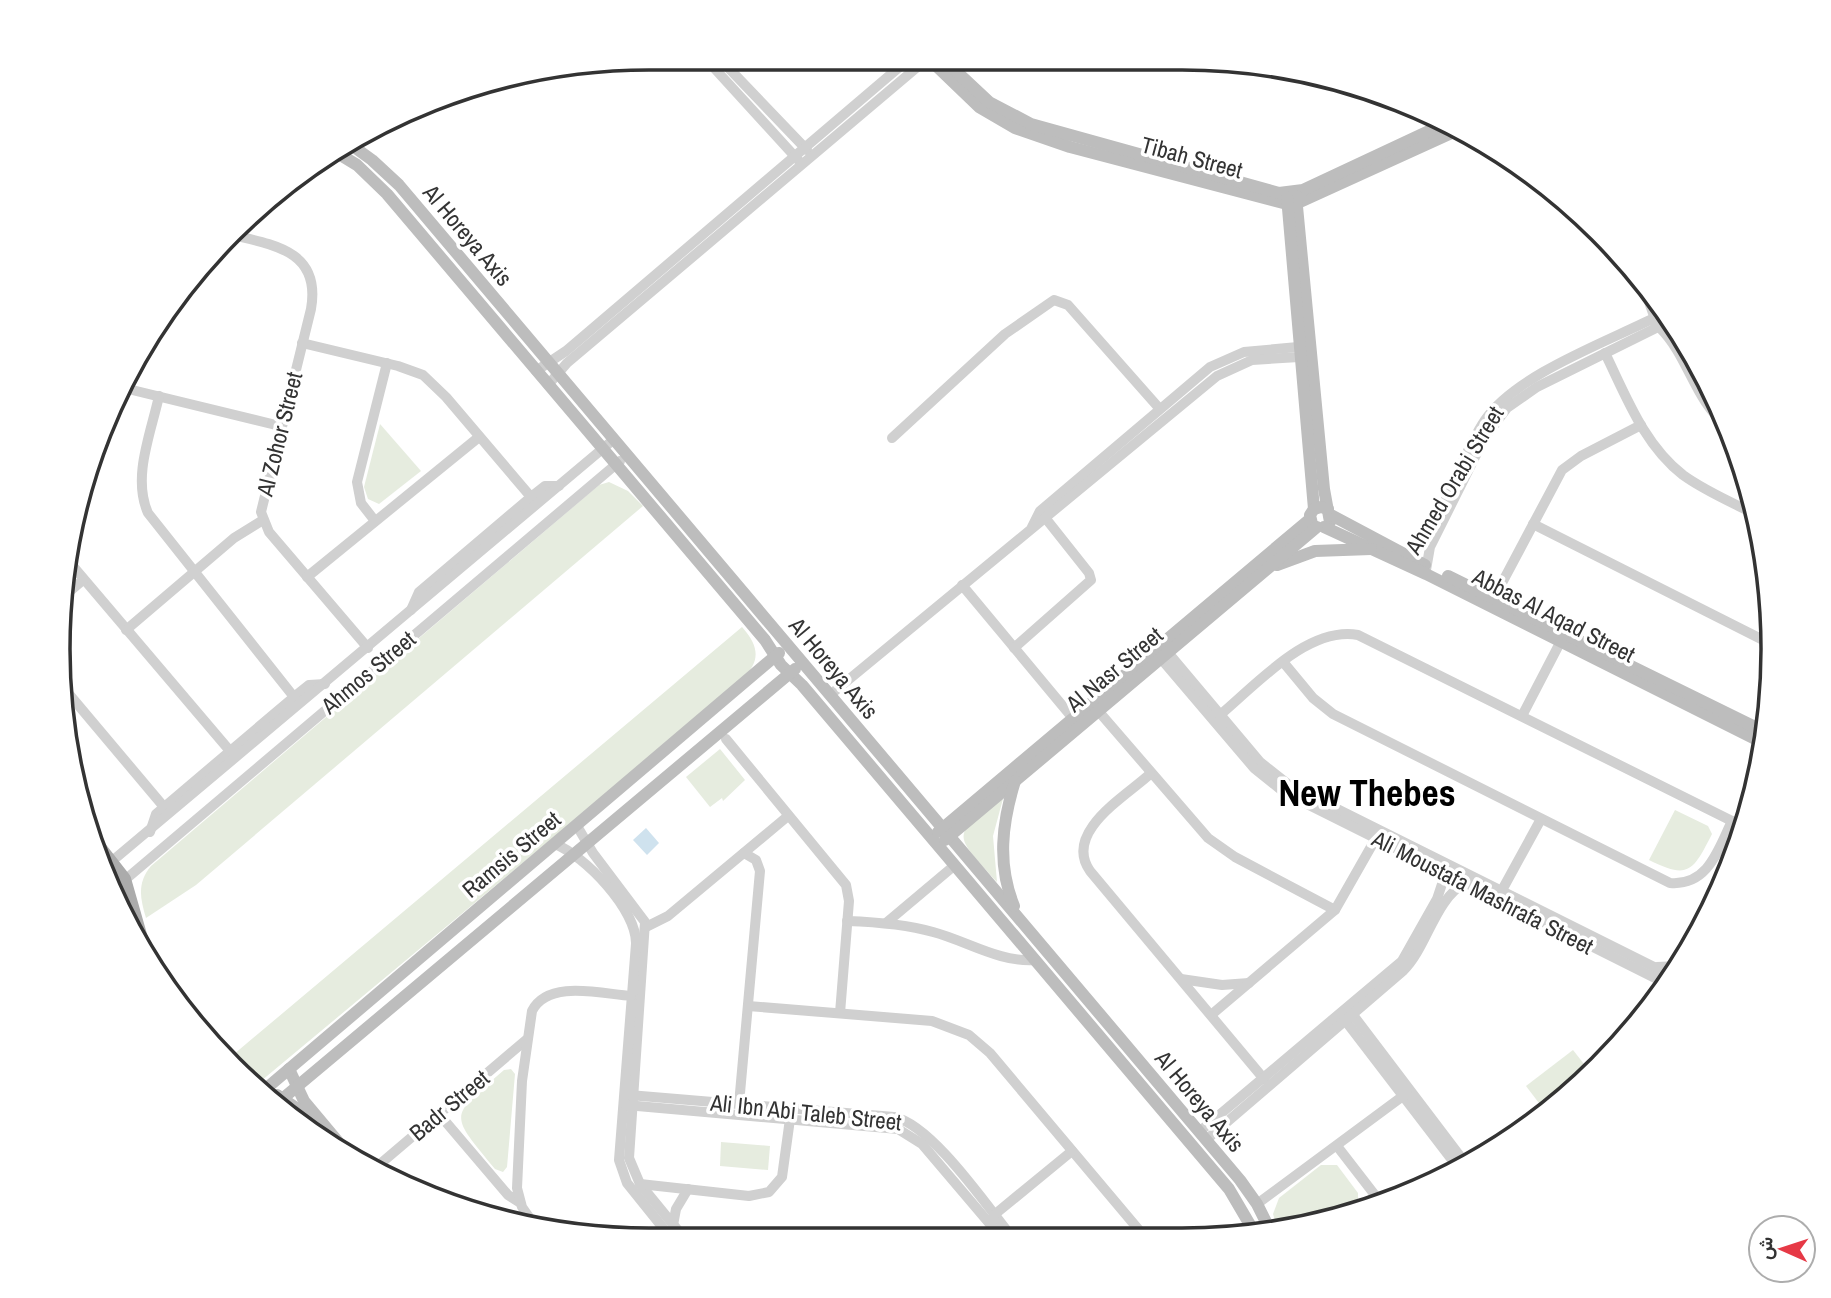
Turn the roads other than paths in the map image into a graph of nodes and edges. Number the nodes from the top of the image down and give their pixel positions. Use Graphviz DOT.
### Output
graph roads {
  1 [pos="716,70"];
  2 [pos="730,70"];
  3 [pos="897,70"];
  4 [pos="914,70"];
  5 [pos="940,70"];
  6 [pos="955,70"];
  7 [pos="1435,128"];
  8 [pos="1447,135"];
  9 [pos="804,148"];
  10 [pos="357,149"];
  11 [pos="795,156"];
  12 [pos="813,156"];
  13 [pos="344,157"];
  14 [pos="803,165"];
  15 [pos="1291,198"];
  16 [pos="242,238"];
  17 [pos="1658,320"];
  18 [pos="1659,321"];
  19 [pos="302,344"];
  20 [pos="1299,352"];
  21 [pos="1605,354"];
  22 [pos="387,363"];
  23 [pos="553,369"];
  24 [pos="536,371"];
  25 [pos="548,385"];
  26 [pos="132,390"];
  27 [pos="159,396"];
  28 [pos="1706,405"];
  29 [pos="1159,408"];
  30 [pos="1641,425"];
  31 [pos="281,426"];
  32 [pos="480,436"];
  33 [pos="892,438"];
  34 [pos="613,440"];
  35 [pos="603,449"];
  36 [pos="626,456"];
  37 [pos="616,465"];
  38 [pos="559,486"];
  39 [pos="531,497"];
  40 [pos="1743,507"];
  41 [pos="1330,512"];
  42 [pos="1043,516"];
  43 [pos="263,520"];
  44 [pos="1316,521"];
  45 [pos="375,522"];
  46 [pos="1533,524"];
  47 [pos="1374,549"];
  48 [pos="1407,559"];
  49 [pos="1426,569"];
  50 [pos="75,570"];
  51 [pos="1263,570"];
  52 [pos="192,573"];
  53 [pos="307,577"];
  54 [pos="83,580"];
  55 [pos="962,585"];
  56 [pos="73,588"];
  57 [pos="1494,598"];
  58 [pos="411,611"];
  59 [pos="126,630"];
  60 [pos="1562,638"];
  61 [pos="1761,639"];
  62 [pos="378,640"];
  63 [pos="787,646"];
  64 [pos="1014,648"];
  65 [pos="364,651"];
  66 [pos="1161,652"];
  67 [pos="389,653"];
  68 [pos="775,656"];
  69 [pos="803,663"];
  70 [pos="1284,663"];
  71 [pos="372,668"];
  72 [pos="789,674"];
  73 [pos="325,684"];
  74 [pos="830,695"];
  75 [pos="294,697"];
  76 [pos="72,698"];
  77 [pos="1095,707"];
  78 [pos="844,711"];
  79 [pos="1523,714"];
  80 [pos="1220,715"];
  81 [pos="833,720"];
  82 [pos="1076,722"];
  83 [pos="1756,728"];
  84 [pos="1754,738"];
  85 [pos="726,739"];
  86 [pos="230,751"];
  87 [pos="1150,774"];
  88 [pos="1012,776"];
  89 [pos="164,807"];
  90 [pos="789,816"];
  91 [pos="1541,819"];
  92 [pos="1732,821"];
  93 [pos="577,826"];
  94 [pos="150,832"];
  95 [pos="941,837"];
  96 [pos="1376,838"];
  97 [pos="586,843"];
  98 [pos="555,844"];
  99 [pos="744,853"];
  100 [pos="573,854"];
  101 [pos="111,862"];
  102 [pos="955,865"];
  103 [pos="1442,867"];
  104 [pos="113,868"];
  105 [pos="124,879"];
  106 [pos="1468,880"];
  107 [pos="120,883"];
  108 [pos="1501,891"];
  109 [pos="133,910"];
  110 [pos="1335,910"];
  111 [pos="1018,916"];
  112 [pos="847,921"];
  113 [pos="886,923"];
  114 [pos="646,927"];
  115 [pos="1036,960"];
  116 [pos="1666,966"];
  117 [pos="1653,967"];
  118 [pos="1663,972"];
  119 [pos="1181,979"];
  120 [pos="1657,979"];
  121 [pos="1249,983"];
  122 [pos="631,996"];
  123 [pos="748,1006"];
  124 [pos="840,1013"];
  125 [pos="1346,1014"];
  126 [pos="1211,1015"];
  127 [pos="526,1040"];
  128 [pos="289,1069"];
  129 [pos="1264,1079"];
  130 [pos="269,1086"];
  131 [pos="295,1088"];
  132 [pos="1407,1094"];
  133 [pos="284,1098"];
  134 [pos="627,1100"];
  135 [pos="739,1104"];
  136 [pos="439,1114"];
  137 [pos="790,1119"];
  138 [pos="331,1132"];
  139 [pos="1203,1136"];
  140 [pos="1337,1146"];
  141 [pos="1072,1151"];
  142 [pos="1459,1156"];
  143 [pos="1453,1160"];
  144 [pos="382,1162"];
  145 [pos="640,1184"];
  146 [pos="688,1189"];
  147 [pos="1375,1195"];
  148 [pos="524,1204"];
  149 [pos="1257,1204"];
  150 [pos="994,1215"];
  151 [pos="530,1216"];
  152 [pos="1266,1222"];
  153 [pos="1250,1224"];
  154 [pos="672,1228"];
  155 [pos="673,1228"];
  156 [pos="678,1228"];
  157 [pos="993,1228"];
  158 [pos="1005,1228"];
  159 [pos="1137,1228"];
  1 -- 11 [label="street"];
  2 -- 9 [label="street"];
  3 -- 9 [label="street"];
  4 -- 12 [label="street"];
  5 -- 15 [label="main road, Tibah Street"];
  6 -- 15 [label="main road, Tibah Street"];
  7 -- 15 [label="main road"];
  8 -- 15 [label="main road"];
  9 -- 11 [label="street"];
  9 -- 12 [label="street"];
  10 -- 23 [label="main road, Al Horeya Axis"];
  11 -- 14 [label="street"];
  11 -- 23 [label="street"];
  12 -- 14 [label="street"];
  13 -- 24 [label="main road, Al Horeya Axis"];
  14 -- 23 [label="street"];
  15 -- 20 [label="main road"];
  15 -- 41 [label="main road"];
  16 -- 19 [label="street, Al Zohor Street"];
  17 -- 21 [label="street, Ahmed Orabi Street"];
  17 -- 48 [label="street, Ahmed Orabi Street"];
  18 -- 28 [label="street"];
  19 -- 22 [label="street"];
  19 -- 31 [label="street, Al Zohor Street"];
  20 -- 29 [label="street"];
  20 -- 42 [label="street"];
  20 -- 44 [label="main road"];
  21 -- 30 [label="street"];
  21 -- 49 [label="street, Ahmed Orabi Street"];
  22 -- 32 [label="street"];
  22 -- 45 [label="street"];
  23 -- 24 [label="street"];
  23 -- 25 [label="street"];
  23 -- 34 [label="main road, Al Horeya Axis"];
  24 -- 25 [label="main road, Al Horeya Axis"];
  25 -- 35 [label="main road, Al Horeya Axis"];
  26 -- 27 [label="street"];
  27 -- 31 [label="street"];
  27 -- 52 [label="street"];
  29 -- 33 [label="street"];
  29 -- 42 [label="street"];
  30 -- 40 [label="street"];
  30 -- 46 [label="street"];
  31 -- 43 [label="street, Al Zohor Street"];
  32 -- 39 [label="street"];
  32 -- 45 [label="street"];
  34 -- 35 [label="street, Ahmos Street"];
  34 -- 36 [label="main road, Al Horeya Axis"];
  35 -- 37 [label="main road, Al Horeya Axis"];
  35 -- 38 [label="street, Ahmos Street"];
  36 -- 37 [label="street, Ahmos Street"];
  36 -- 63 [label="main road, Al Horeya Axis"];
  37 -- 67 [label="street, Ahmos Street"];
  37 -- 68 [label="main road, Al Horeya Axis"];
  38 -- 39 [label="street"];
  38 -- 58 [label="street, Ahmos Street"];
  39 -- 58 [label="street"];
  41 -- 44 [label="main road"];
  41 -- 44 [label="main road"];
  41 -- 48 [label="main road, Abbas Al Aqad Street"];
  42 -- 55 [label="street"];
  42 -- 64 [label="street"];
  43 -- 52 [label="street"];
  43 -- 53 [label="street, Al Zohor Street"];
  44 -- 47 [label="main road, Abbas Al Aqad Street"];
  44 -- 51 [label="main road, Al Nasr Street"];
  44 -- 66 [label="main road, Al Nasr Street"];
  45 -- 53 [label="street"];
  46 -- 57 [label="street"];
  46 -- 61 [label="street"];
  47 -- 48 [label="main road, Abbas Al Aqad Street"];
  47 -- 51 [label="main road"];
  48 -- 49 [label="main road, Abbas Al Aqad Street"];
  49 -- 57 [label="main road, Abbas Al Aqad Street"];
  49 -- 60 [label="main road, Abbas Al Aqad Street"];
  50 -- 54 [label="street"];
  51 -- 66 [label="main road, Al Nasr Street"];
  52 -- 59 [label="street"];
  52 -- 75 [label="street"];
  53 -- 65 [label="street, Al Zohor Street"];
  54 -- 56 [label="street"];
  54 -- 59 [label="street"];
  55 -- 64 [label="street"];
  55 -- 74 [label="street"];
  57 -- 60 [label="main road, Abbas Al Aqad Street"];
  58 -- 62 [label="street, Ahmos Street"];
  59 -- 86 [label="street"];
  60 -- 79 [label="street"];
  60 -- 83 [label="main road, Abbas Al Aqad Street"];
  60 -- 84 [label="main road, Abbas Al Aqad Street"];
  62 -- 65 [label="street, Ahmos Street"];
  62 -- 67 [label="street"];
  63 -- 68 [label="main road, Ramsis Street"];
  63 -- 69 [label="main road, Al Horeya Axis"];
  64 -- 82 [label="street"];
  65 -- 71 [label="street, Al Zohor Street"];
  65 -- 73 [label="street, Ahmos Street"];
  66 -- 77 [label="main road, Al Nasr Street"];
  66 -- 80 [label="street, Ali Moustafa Mashrafa Street"];
  66 -- 96 [label="street, Ali Moustafa Mashrafa Street"];
  67 -- 71 [label="street, Ahmos Street"];
  68 -- 72 [label="main road, Al Horeya Axis"];
  68 -- 93 [label="main road, Ramsis Street"];
  69 -- 72 [label="main road, Ramsis Street"];
  69 -- 74 [label="main road, Al Horeya Axis"];
  70 -- 79 [label="street"];
  70 -- 80 [label="street"];
  70 -- 91 [label="street"];
  71 -- 105 [label="street, Ahmos Street"];
  72 -- 81 [label="main road, Al Horeya Axis"];
  72 -- 97 [label="main road, Ramsis Street"];
  73 -- 75 [label="street"];
  73 -- 94 [label="street, Ahmos Street"];
  74 -- 78 [label="main road, Al Horeya Axis"];
  75 -- 86 [label="street"];
  76 -- 89 [label="street"];
  77 -- 82 [label="main road, Al Nasr Street"];
  77 -- 87 [label="street"];
  78 -- 81 [label="main road"];
  78 -- 95 [label="main road, Al Horeya Axis"];
  79 -- 92 [label="street"];
  80 -- 103 [label="street, Ali Moustafa Mashrafa Street"];
  81 -- 95 [label="main road, Al Horeya Axis"];
  82 -- 88 [label="main road, Al Nasr Street"];
  85 -- 90 [label="street"];
  86 -- 89 [label="street"];
  87 -- 110 [label="street"];
  87 -- 119 [label="street"];
  88 -- 95 [label="main road, Al Nasr Street"];
  88 -- 111 [label="main road"];
  89 -- 94 [label="street"];
  90 -- 99 [label="street"];
  90 -- 112 [label="street"];
  91 -- 92 [label="street"];
  91 -- 108 [label="street"];
  93 -- 97 [label="street"];
  93 -- 98 [label="main road, Ramsis Street"];
  94 -- 101 [label="street, Ahmos Street"];
  95 -- 102 [label="main road, Al Horeya Axis"];
  95 -- 111 [label="main road, Al Horeya Axis"];
  96 -- 103 [label="street, Ali Moustafa Mashrafa Street"];
  96 -- 110 [label="street"];
  97 -- 100 [label="main road, Ramsis Street"];
  97 -- 114 [label="street"];
  98 -- 100 [label="street"];
  98 -- 128 [label="main road, Ramsis Street"];
  99 -- 114 [label="street"];
  99 -- 123 [label="street"];
  100 -- 122 [label="street"];
  100 -- 131 [label="main road, Ramsis Street"];
  102 -- 113 [label="street"];
  102 -- 115 [label="main road, Al Horeya Axis"];
  103 -- 106 [label="street, Ali Moustafa Mashrafa Street"];
  103 -- 125 [label="street"];
  104 -- 105 [label="main road"];
  105 -- 107 [label="street, Ahmos Street"];
  105 -- 109 [label="main road"];
  106 -- 108 [label="street, Ali Moustafa Mashrafa Street"];
  106 -- 120 [label="street, Ali Moustafa Mashrafa Street"];
  106 -- 125 [label="street"];
  108 -- 117 [label="street, Ali Moustafa Mashrafa Street"];
  110 -- 121 [label="street"];
  111 -- 139 [label="main road, Al Horeya Axis"];
  112 -- 113 [label="street"];
  112 -- 124 [label="street"];
  113 -- 115 [label="street"];
  114 -- 134 [label="street"];
  115 -- 153 [label="main road, Al Horeya Axis"];
  116 -- 117 [label="street"];
  117 -- 118 [label="street, Ali Moustafa Mashrafa Street"];
  119 -- 121 [label="street"];
  119 -- 126 [label="street"];
  121 -- 126 [label="street"];
  122 -- 127 [label="street"];
  122 -- 134 [label="street"];
  123 -- 124 [label="street"];
  123 -- 135 [label="street"];
  124 -- 141 [label="street"];
  125 -- 129 [label="street"];
  125 -- 132 [label="street"];
  125 -- 139 [label="street"];
  126 -- 129 [label="street"];
  127 -- 136 [label="street, Badr Street"];
  127 -- 148 [label="street"];
  128 -- 130 [label="main road, Ramsis Street"];
  128 -- 131 [label="main road"];
  129 -- 139 [label="street"];
  131 -- 133 [label="main road, Ramsis Street"];
  131 -- 138 [label="main road"];
  132 -- 140 [label="street"];
  132 -- 142 [label="street"];
  132 -- 143 [label="street"];
  134 -- 135 [label="street, Ali Ibn Abi Taleb Street"];
  134 -- 137 [label="street, Ali Ibn Abi Taleb Street"];
  134 -- 145 [label="street"];
  134 -- 154 [label="street"];
  135 -- 150 [label="street, Ali Ibn Abi Taleb Street"];
  136 -- 144 [label="street, Badr Street"];
  136 -- 148 [label="street"];
  137 -- 146 [label="street"];
  137 -- 157 [label="street, Ali Ibn Abi Taleb Street"];
  139 -- 149 [label="main road, Al Horeya Axis"];
  140 -- 147 [label="street"];
  140 -- 149 [label="street"];
  141 -- 150 [label="street"];
  141 -- 159 [label="street"];
  145 -- 146 [label="street"];
  145 -- 155 [label="street"];
  146 -- 156 [label="street"];
  148 -- 151 [label="street"];
  149 -- 152 [label="main road, Al Horeya Axis"];
  150 -- 158 [label="street, Ali Ibn Abi Taleb Street"];
}
